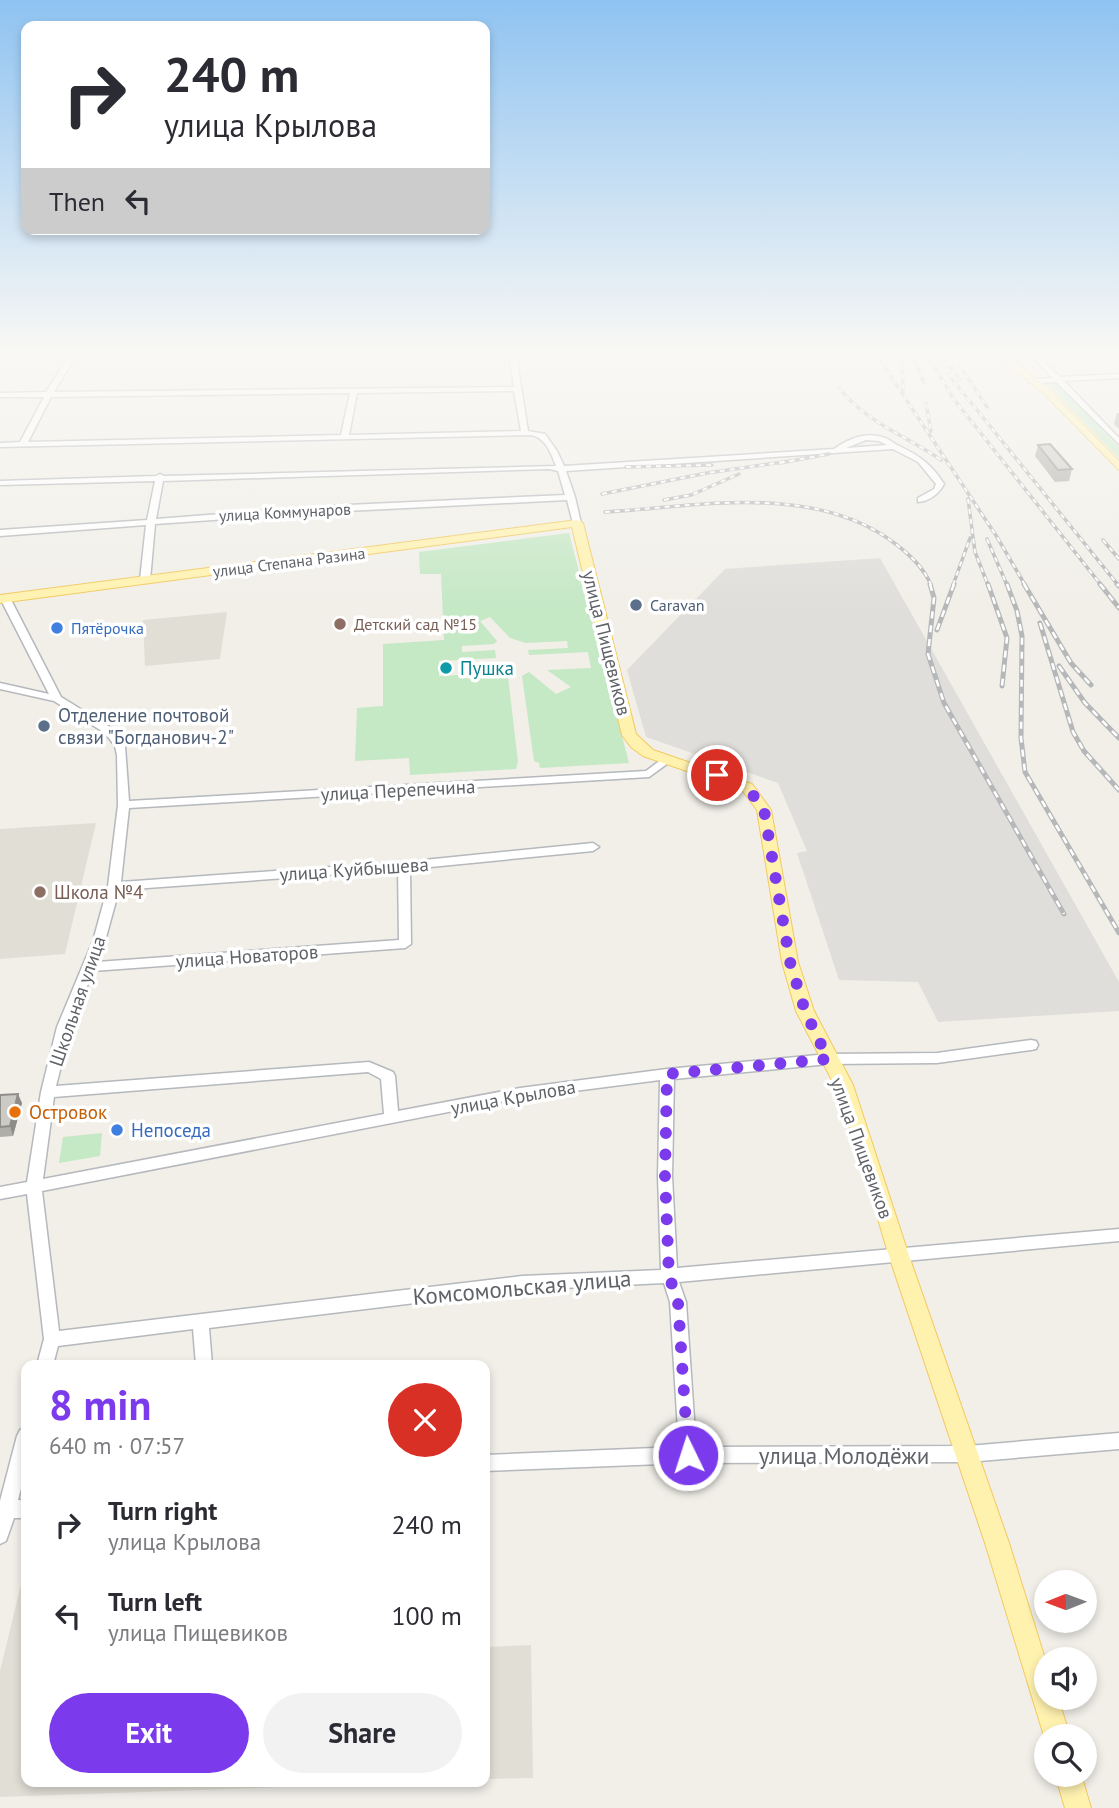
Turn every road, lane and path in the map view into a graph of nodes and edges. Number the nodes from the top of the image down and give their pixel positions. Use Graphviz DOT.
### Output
graph roads {
  1 [pos="26,438"];
  2 [pos="249,438"];
  3 [pos="544,438"];
  4 [pos="1092,438"];
  5 [pos="0,444"];
  6 [pos="23,444"];
  7 [pos="1119,467"];
  8 [pos="562,469"];
  9 [pos="160,477"];
  10 [pos="0,483"];
  11 [pos="571,497"];
  12 [pos="921,500"];
  13 [pos="151,521"];
  14 [pos="577,523"];
  15 [pos="0,533"];
  16 [pos="145,580"];
  17 [pos="3,598"];
  18 [pos="0,686"];
  19 [pos="57,699"];
  20 [pos="666,761"];
  21 [pos="124,805"];
  22 [pos="593,847"];
  23 [pos="404,865"];
  24 [pos="114,886"];
  25 [pos="90,967"];
  26 [pos="1031,1045"];
  27 [pos="828,1059"];
  28 [pos="667,1074"];
  29 [pos="48,1092"];
  30 [pos="391,1118"];
  31 [pos="34,1186"];
  32 [pos="0,1193"];
  33 [pos="1119,1235"];
  34 [pos="898,1254"];
  35 [pos="669,1276"];
  36 [pos="200,1322"];
  37 [pos="52,1339"];
  38 [pos="46,1360"];
  39 [pos="204,1360"];
  40 [pos="1119,1441"];
  41 [pos="968,1454"];
  42 [pos="21,1455"];
  43 [pos="688,1455"];
  44 [pos="490,1463"];
  45 [pos="7,1509"];
  46 [pos="21,1509"];
  47 [pos="0,1535"];
  48 [pos="1053,1724"];
  49 [pos="1071,1787"];
  50 [pos="1077,1808"];
  1 -- 6 [label="street"];
  2 -- 6 [label="street"];
  3 -- 8 [label="street"];
  4 -- 7 [label="main road"];
  5 -- 6 [label="street"];
  8 -- 9 [label="street"];
  8 -- 11 [label="street, улица Пищевиков"];
  8 -- 12 [label="street"];
  9 -- 10 [label="street"];
  9 -- 13 [label="street"];
  11 -- 13 [label="street, улица Коммунаров"];
  11 -- 14 [label="street, улица Пищевиков"];
  13 -- 15 [label="street, улица Коммунаров"];
  13 -- 16 [label="street"];
  14 -- 16 [label="main road, улица Степана Разина"];
  14 -- 20 [label="main road, улица Пищевиков"];
  16 -- 17 [label="main road, улица Степана Разина"];
  17 -- 19 [label="street"];
  18 -- 19 [label="street"];
  19 -- 21 [label="street, Школьная улица"];
  20 -- 21 [label="street, улица Перепечина"];
  20 -- 27 [label="main road, улица Пищевиков"];
  21 -- 24 [label="street, Школьная улица"];
  22 -- 23 [label="street, улица Куйбышева"];
  23 -- 24 [label="street, улица Куйбышева"];
  23 -- 25 [label="street, улица Новаторов"];
  24 -- 25 [label="street, Школьная улица"];
  25 -- 29 [label="street, Школьная улица"];
  26 -- 27 [label="street, улица Крылова"];
  27 -- 28 [label="street, улица Крылова"];
  27 -- 34 [label="main road, улица Пищевиков"];
  28 -- 30 [label="street, улица Крылова"];
  28 -- 35 [label="street"];
  29 -- 30 [label="street"];
  29 -- 31 [label="street, Школьная улица"];
  30 -- 31 [label="street, улица Крылова"];
  31 -- 32 [label="street, улица Крылова"];
  31 -- 37 [label="street, Школьная улица"];
  33 -- 34 [label="street, Комсомольская улица"];
  34 -- 35 [label="street, Комсомольская улица"];
  34 -- 41 [label="main road, улица Пищевиков"];
  35 -- 36 [label="street, Комсомольская улица"];
  35 -- 43 [label="street"];
  36 -- 37 [label="street, Комсомольская улица"];
  36 -- 39 [label="street"];
  37 -- 38 [label="street, Школьная улица"];
  40 -- 41 [label="street, улица Молодёжи"];
  41 -- 43 [label="street, улица Молодёжи"];
  41 -- 48 [label="main road, улица Пищевиков"];
  42 -- 45 [label="street"];
  43 -- 44 [label="street, улица Молодёжи"];
  45 -- 46 [label="street"];
  45 -- 47 [label="street"];
  49 -- 50 [label="main road"];
}
